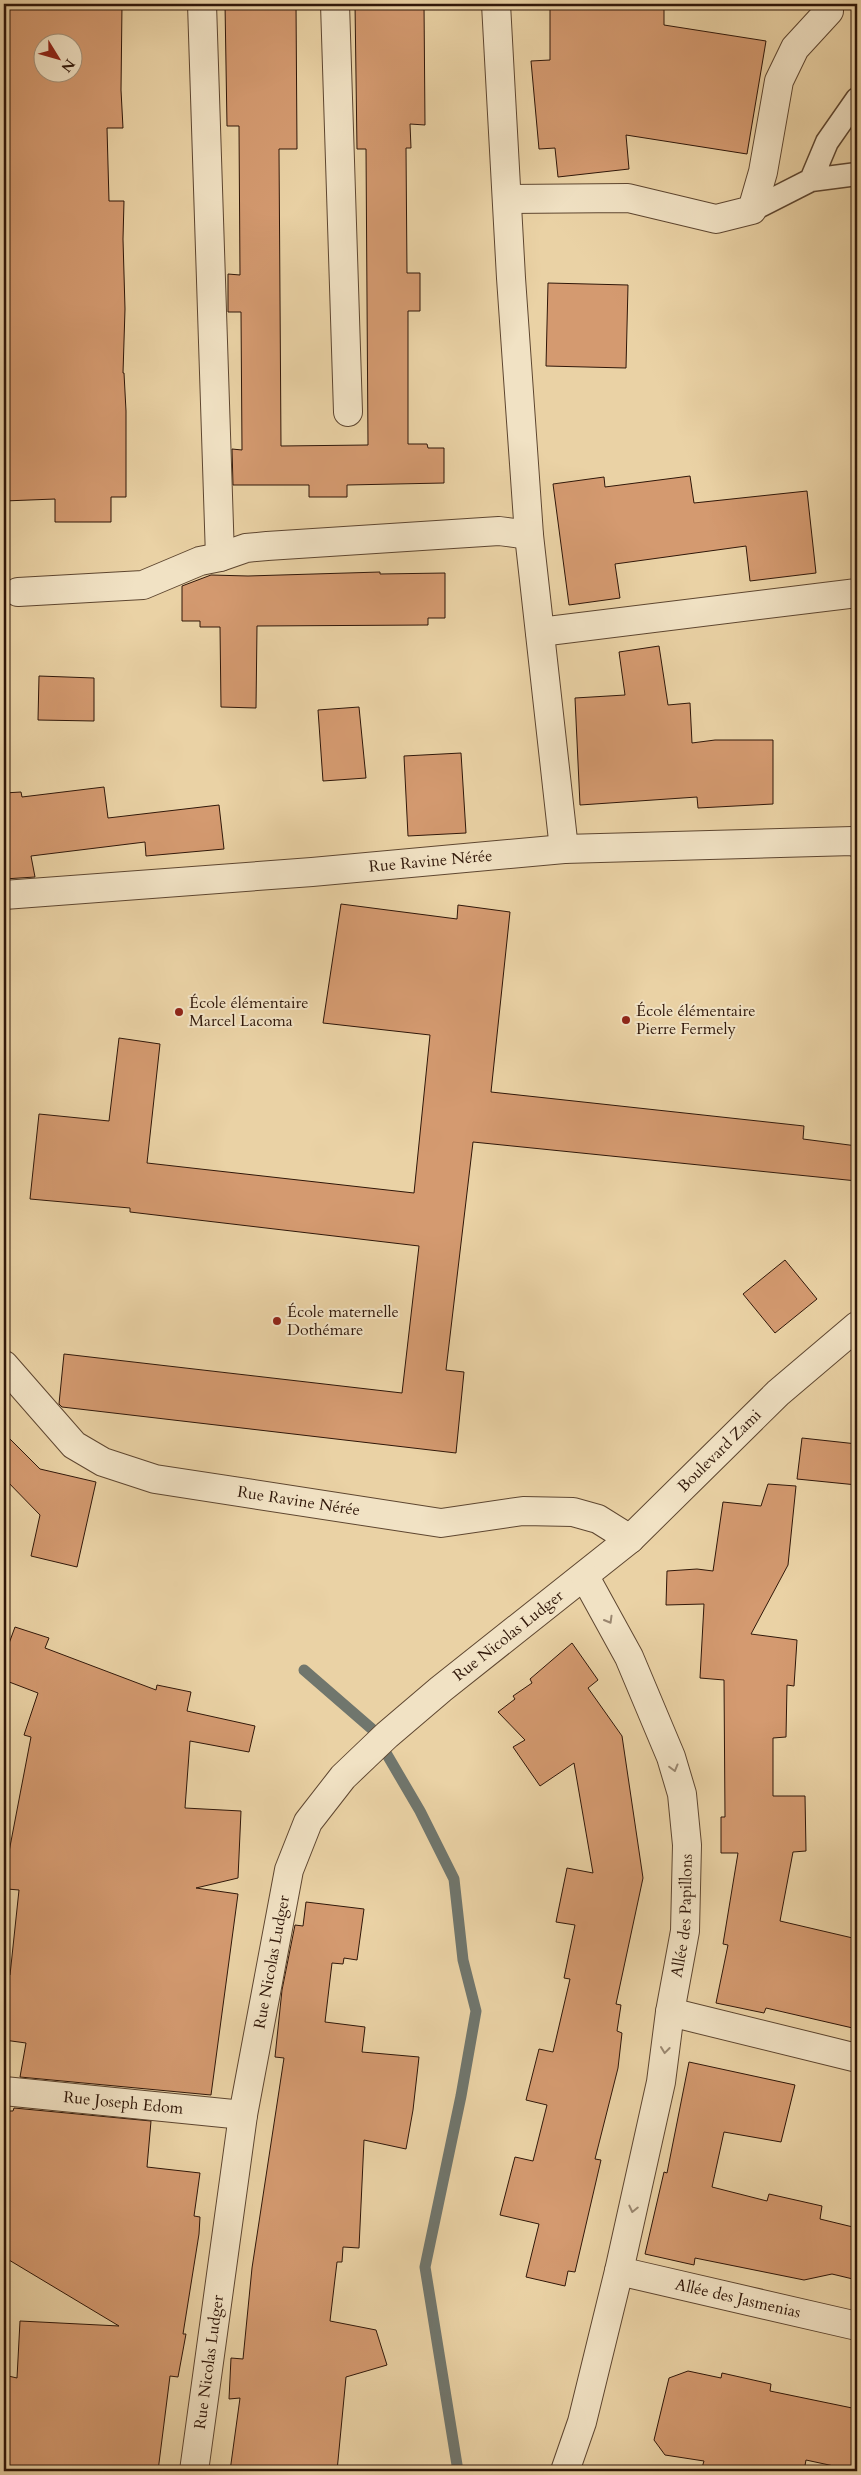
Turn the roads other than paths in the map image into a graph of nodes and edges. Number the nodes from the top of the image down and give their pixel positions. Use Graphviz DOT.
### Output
graph roads {
  1 [pos="202,4"];
  2 [pos="335,4"];
  3 [pos="496,4"];
  4 [pos="829,11"];
  5 [pos="857,99"];
  6 [pos="857,174"];
  7 [pos="811,180"];
  8 [pos="507,199"];
  9 [pos="752,210"];
  10 [pos="348,412"];
  11 [pos="529,535"];
  12 [pos="220,557"];
  13 [pos="18,592"];
  14 [pos="857,594"];
  15 [pos="540,632"];
  16 [pos="857,843"];
  17 [pos="564,849"];
  18 [pos="4,895"];
  19 [pos="857,1326"];
  20 [pos="4,1365"];
  21 [pos="630,1540"];
  22 [pos="585,1577"];
  23 [pos="670,2012"];
  24 [pos="857,2058"];
  25 [pos="4,2092"];
  26 [pos="242,2115"];
  27 [pos="619,2271"];
  28 [pos="857,2326"];
  29 [pos="194,2471"];
  30 [pos="565,2471"];
  1 -- 12 [label="street"];
  2 -- 10 [label="street"];
  3 -- 8 [label="street"];
  4 -- 9 [label="street"];
  5 -- 7 [label="lane"];
  6 -- 7 [label="lane"];
  7 -- 9 [label="lane"];
  8 -- 9 [label="street"];
  8 -- 11 [label="street"];
  11 -- 12 [label="street"];
  11 -- 15 [label="street"];
  12 -- 13 [label="street"];
  14 -- 15 [label="street"];
  15 -- 17 [label="street"];
  16 -- 17 [label="street, Rue Ravine Nérée"];
  17 -- 18 [label="street, Rue Ravine Nérée"];
  19 -- 21 [label="street, Boulevard Zami"];
  20 -- 21 [label="street, Rue Ravine Nérée"];
  21 -- 22 [label="street, Boulevard Zami"];
  22 -- 23 [label="street, Allée des Papillons, one-way"];
  22 -- 26 [label="street, Rue Nicolas Ludger"];
  23 -- 24 [label="street"];
  23 -- 27 [label="street, Allée des Papillons, one-way"];
  25 -- 26 [label="street, Rue Joseph Edom"];
  26 -- 29 [label="street, Rue Nicolas Ludger"];
  27 -- 28 [label="street, Allée des Jasmenias"];
  27 -- 30 [label="street, Allée des Papillons"];
}
